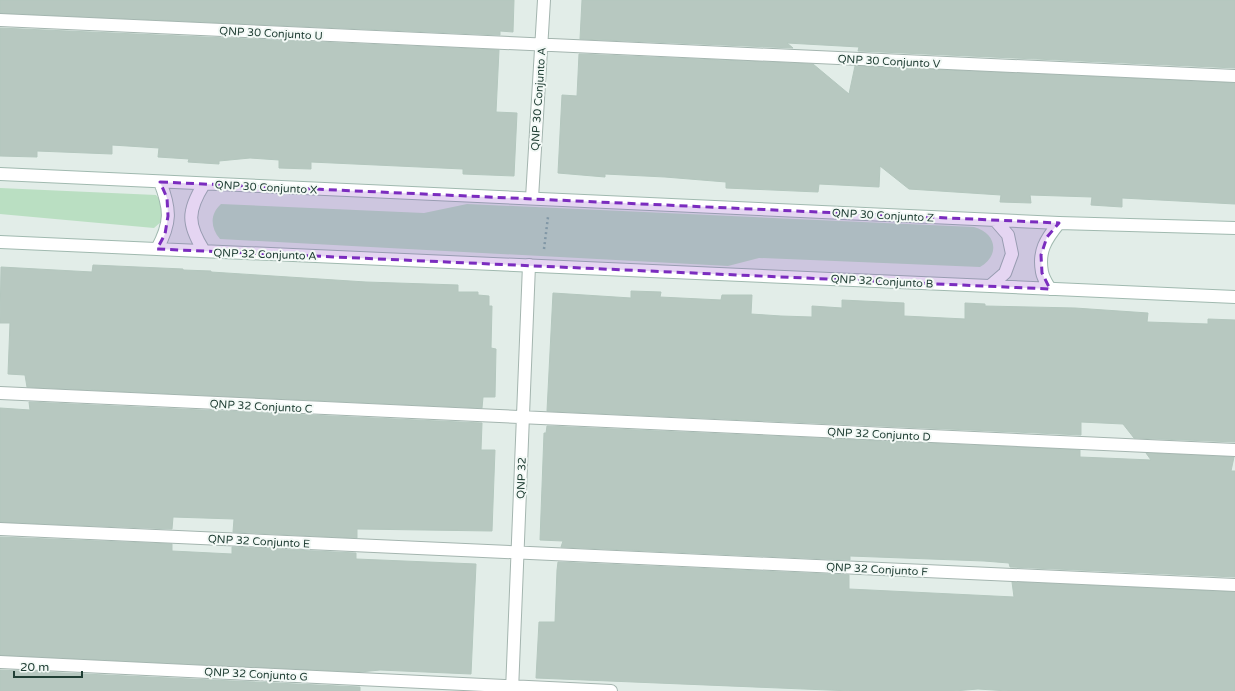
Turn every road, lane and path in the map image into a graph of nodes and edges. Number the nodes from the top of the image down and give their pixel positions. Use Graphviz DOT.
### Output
graph roads {
  1 [pos="544,0"];
  2 [pos="0,20"];
  3 [pos="542,45"];
  4 [pos="1235,76"];
  5 [pos="0,174"];
  6 [pos="160,182"];
  7 [pos="204,184"];
  8 [pos="532,198"];
  9 [pos="550,199"];
  10 [pos="995,220"];
  11 [pos="1059,223"];
  12 [pos="1235,228"];
  13 [pos="0,242"];
  14 [pos="156,249"];
  15 [pos="204,251"];
  16 [pos="529,265"];
  17 [pos="542,266"];
  18 [pos="990,286"];
  19 [pos="1050,290"];
  20 [pos="1235,297"];
  21 [pos="0,393"];
  22 [pos="522,418"];
  23 [pos="1235,450"];
  24 [pos="0,529"];
  25 [pos="518,553"];
  26 [pos="1235,585"];
  27 [pos="0,662"];
  28 [pos="512,689"];
  29 [pos="611,691"];
  1 -- 3 [label="street, QNP 30 Conjunto A"];
  2 -- 3 [label="street, QNP 30 Conjunto U"];
  3 -- 4 [label="street, QNP 30 Conjunto V"];
  3 -- 8 [label="street, QNP 30 Conjunto A"];
  5 -- 6 [label="street, QNP 30 Conjunto X"];
  6 -- 7 [label="street, QNP 30 Conjunto X"];
  6 -- 14 [label="street"];
  7 -- 8 [label="street, QNP 30 Conjunto X"];
  7 -- 15 [label="street"];
  8 -- 9 [label="street, QNP 30 Conjunto Z"];
  9 -- 10 [label="street, QNP 30 Conjunto Z"];
  9 -- 17 [label="path"];
  10 -- 11 [label="street, QNP 30 Conjunto Z"];
  10 -- 18 [label="street"];
  11 -- 12 [label="street, QNP 30 Conjunto Z"];
  11 -- 19 [label="street"];
  13 -- 14 [label="street, QNP 32 Conjunto A"];
  14 -- 15 [label="street, QNP 32 Conjunto A"];
  15 -- 16 [label="street, QNP 32 Conjunto A"];
  16 -- 17 [label="street, QNP 32 Conjunto B"];
  16 -- 22 [label="street, QNP 32"];
  17 -- 18 [label="street, QNP 32 Conjunto B"];
  18 -- 19 [label="street, QNP 32 Conjunto B"];
  19 -- 20 [label="street, QNP 32 Conjunto B"];
  21 -- 22 [label="street, QNP 32 Conjunto C"];
  22 -- 23 [label="street, QNP 32 Conjunto D"];
  22 -- 25 [label="street, QNP 32"];
  24 -- 25 [label="street, QNP 32 Conjunto E"];
  25 -- 26 [label="street, QNP 32 Conjunto F"];
  25 -- 28 [label="street, QNP 32"];
  27 -- 28 [label="street, QNP 32 Conjunto G"];
  28 -- 29 [label="street, QNP 32 Conjunto G"];
}
